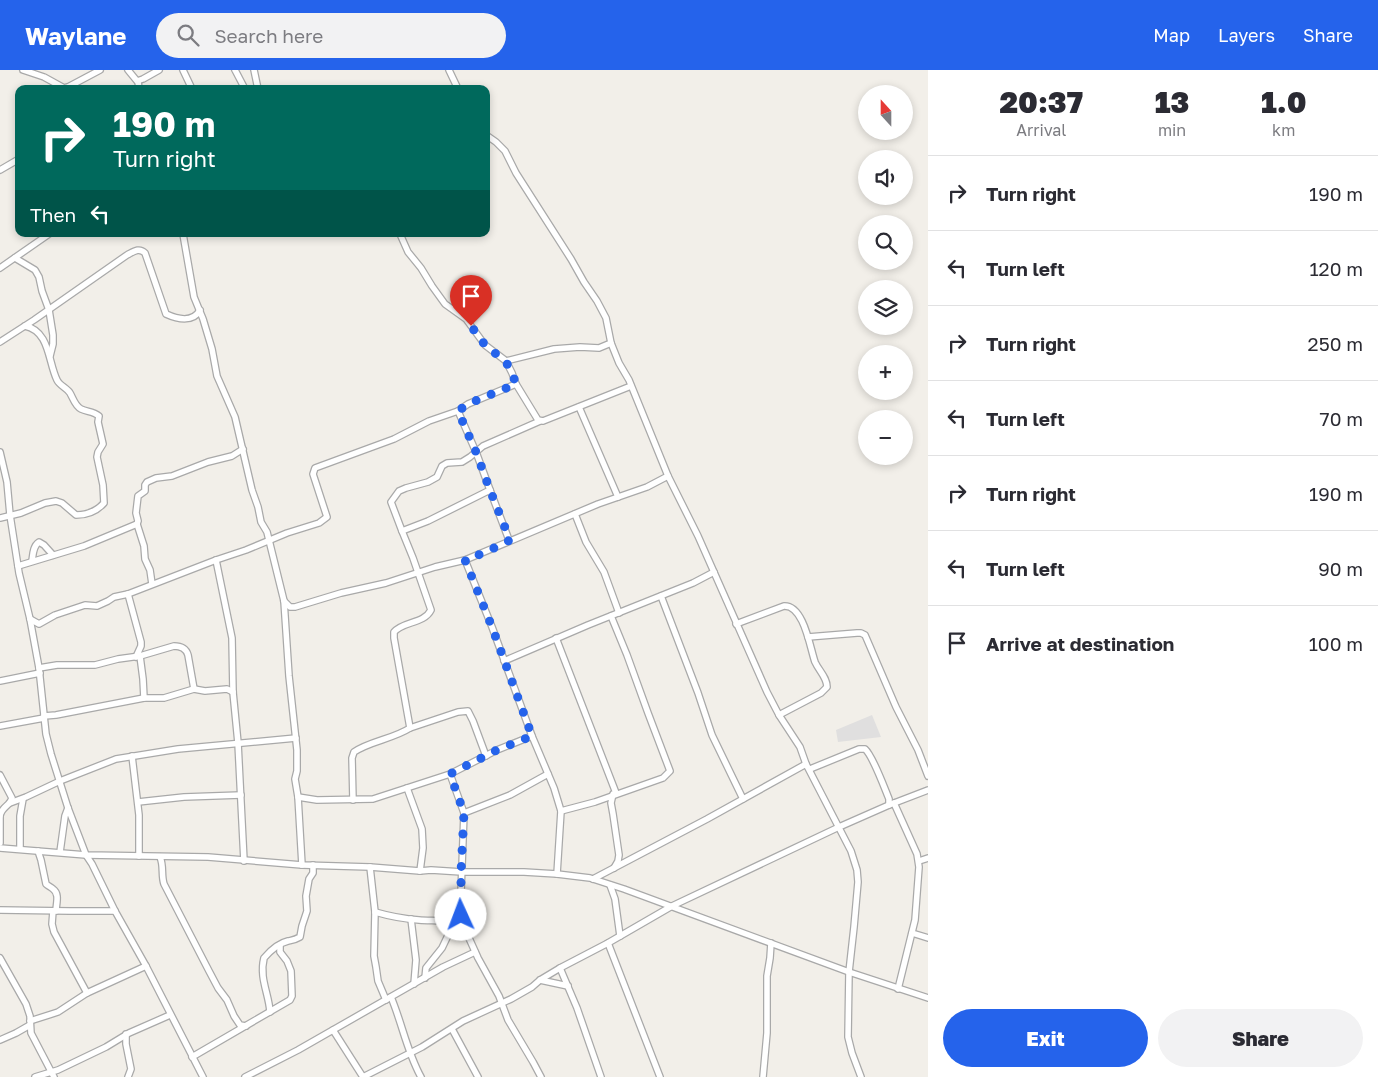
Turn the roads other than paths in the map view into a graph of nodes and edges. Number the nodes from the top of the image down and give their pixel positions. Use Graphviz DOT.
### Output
graph roads {
  1 [pos="23,70"];
  2 [pos="100,70"];
  3 [pos="128,70"];
  4 [pos="159,70"];
  5 [pos="183,70"];
  6 [pos="235,70"];
  7 [pos="254,70"];
  8 [pos="449,70"];
  9 [pos="59,85"];
  10 [pos="73,85"];
  11 [pos="138,85"];
  12 [pos="190,85"];
  13 [pos="243,85"];
  14 [pos="257,85"];
  15 [pos="456,85"];
  16 [pos="490,138"];
  17 [pos="15,161"];
  18 [pos="0,170"];
  19 [pos="45,237"];
  20 [pos="184,237"];
  21 [pos="401,237"];
  22 [pos="15,258"];
  23 [pos="0,268"];
  24 [pos="49,310"];
  25 [pos="200,310"];
  26 [pos="25,326"];
  27 [pos="0,342"];
  28 [pos="611,343"];
  29 [pos="50,356"];
  30 [pos="506,362"];
  31 [pos="516,384"];
  32 [pos="631,386"];
  33 [pos="579,407"];
  34 [pos="458,411"];
  35 [pos="540,421"];
  36 [pos="243,449"];
  37 [pos="0,452"];
  38 [pos="476,452"];
  39 [pos="668,476"];
  40 [pos="490,490"];
  41 [pos="618,497"];
  42 [pos="575,514"];
  43 [pos="10,516"];
  44 [pos="0,518"];
  45 [pos="137,524"];
  46 [pos="402,531"];
  47 [pos="510,540"];
  48 [pos="268,541"];
  49 [pos="53,555"];
  50 [pos="216,560"];
  51 [pos="465,560"];
  52 [pos="32,561"];
  53 [pos="18,566"];
  54 [pos="418,572"];
  55 [pos="714,572"];
  56 [pos="152,584"];
  57 [pos="128,594"];
  58 [pos="661,596"];
  59 [pos="284,602"];
  60 [pos="619,613"];
  61 [pos="611,616"];
  62 [pos="30,620"];
  63 [pos="736,624"];
  64 [pos="808,637"];
  65 [pos="556,638"];
  66 [pos="141,646"];
  67 [pos="147,654"];
  68 [pos="138,656"];
  69 [pos="504,660"];
  70 [pos="39,670"];
  71 [pos="0,681"];
  72 [pos="194,689"];
  73 [pos="233,692"];
  74 [pos="144,698"];
  75 [pos="779,715"];
  76 [pos="44,717"];
  77 [pos="0,726"];
  78 [pos="410,728"];
  79 [pos="532,736"];
  80 [pos="296,738"];
  81 [pos="238,743"];
  82 [pos="132,756"];
  83 [pos="486,756"];
  84 [pos="808,766"];
  85 [pos="450,774"];
  86 [pos="548,774"];
  87 [pos="0,776"];
  88 [pos="928,776"];
  89 [pos="60,781"];
  90 [pos="407,788"];
  91 [pos="928,790"];
  92 [pos="614,794"];
  93 [pos="241,795"];
  94 [pos="298,797"];
  95 [pos="23,799"];
  96 [pos="743,799"];
  97 [pos="354,800"];
  98 [pos="138,802"];
  99 [pos="10,803"];
  100 [pos="892,804"];
  101 [pos="68,808"];
  102 [pos="561,811"];
  103 [pos="464,813"];
  104 [pos="0,817"];
  105 [pos="839,827"];
  106 [pos="0,843"];
  107 [pos="0,848"];
  108 [pos="20,849"];
  109 [pos="38,851"];
  110 [pos="60,852"];
  111 [pos="86,855"];
  112 [pos="139,856"];
  113 [pos="160,857"];
  114 [pos="928,858"];
  115 [pos="244,860"];
  116 [pos="919,861"];
  117 [pos="302,865"];
  118 [pos="313,865"];
  119 [pos="370,867"];
  120 [pos="612,869"];
  121 [pos="420,871"];
  122 [pos="461,872"];
  123 [pos="557,874"];
  124 [pos="593,879"];
  125 [pos="610,885"];
  126 [pos="672,906"];
  127 [pos="461,908"];
  128 [pos="0,910"];
  129 [pos="115,910"];
  130 [pos="55,911"];
  131 [pos="375,912"];
  132 [pos="411,919"];
  133 [pos="454,922"];
  134 [pos="463,924"];
  135 [pos="912,933"];
  136 [pos="620,936"];
  137 [pos="928,938"];
  138 [pos="608,943"];
  139 [pos="771,943"];
  140 [pos="280,945"];
  141 [pos="475,952"];
  142 [pos="0,958"];
  143 [pos="146,966"];
  144 [pos="560,968"];
  145 [pos="849,972"];
  146 [pos="425,978"];
  147 [pos="540,980"];
  148 [pos="414,984"];
  149 [pos="568,986"];
  150 [pos="898,989"];
  151 [pos="88,993"];
  152 [pos="388,998"];
  153 [pos="928,998"];
  154 [pos="501,1004"];
  155 [pos="270,1012"];
  156 [pos="170,1015"];
  157 [pos="30,1023"];
  158 [pos="246,1026"];
  159 [pos="452,1029"];
  160 [pos="22,1030"];
  161 [pos="333,1030"];
  162 [pos="32,1033"];
  163 [pos="126,1034"];
  164 [pos="0,1040"];
  165 [pos="410,1054"];
  166 [pos="192,1057"];
  167 [pos="53,1074"];
  168 [pos="35,1077"];
  169 [pos="128,1077"];
  170 [pos="203,1077"];
  171 [pos="244,1077"];
  172 [pos="363,1077"];
  173 [pos="421,1077"];
  174 [pos="478,1077"];
  175 [pos="541,1077"];
  176 [pos="601,1077"];
  177 [pos="660,1077"];
  178 [pos="763,1077"];
  179 [pos="861,1077"];
  1 -- 9 [label="street"];
  2 -- 10 [label="street"];
  3 -- 11 [label="street"];
  4 -- 11 [label="street"];
  5 -- 12 [label="street"];
  6 -- 13 [label="street"];
  7 -- 14 [label="street"];
  8 -- 15 [label="street"];
  16 -- 28 [label="street"];
  17 -- 18 [label="street"];
  19 -- 22 [label="street"];
  20 -- 25 [label="street"];
  21 -- 30 [label="street"];
  22 -- 23 [label="street"];
  22 -- 24 [label="street"];
  24 -- 25 [label="street"];
  24 -- 26 [label="street"];
  24 -- 29 [label="street"];
  25 -- 36 [label="street"];
  26 -- 27 [label="street"];
  26 -- 29 [label="street"];
  28 -- 30 [label="street"];
  28 -- 32 [label="street"];
  29 -- 43 [label="street"];
  30 -- 31 [label="street"];
  31 -- 34 [label="street"];
  31 -- 35 [label="street"];
  32 -- 33 [label="street"];
  32 -- 39 [label="street"];
  33 -- 35 [label="street"];
  33 -- 41 [label="street"];
  34 -- 38 [label="street"];
  34 -- 48 [label="street"];
  35 -- 38 [label="street"];
  36 -- 45 [label="street"];
  36 -- 48 [label="street"];
  37 -- 43 [label="street"];
  38 -- 40 [label="street"];
  38 -- 46 [label="street"];
  39 -- 41 [label="street"];
  39 -- 55 [label="street"];
  40 -- 46 [label="street"];
  40 -- 47 [label="street"];
  41 -- 42 [label="street"];
  42 -- 47 [label="street"];
  42 -- 60 [label="street"];
  43 -- 44 [label="street"];
  43 -- 53 [label="street"];
  45 -- 49 [label="street"];
  45 -- 56 [label="street"];
  46 -- 54 [label="street"];
  47 -- 51 [label="street"];
  48 -- 50 [label="street"];
  48 -- 59 [label="street"];
  49 -- 52 [label="street"];
  49 -- 52 [label="street"];
  50 -- 56 [label="street"];
  50 -- 73 [label="street"];
  51 -- 54 [label="street"];
  51 -- 69 [label="street"];
  52 -- 53 [label="street"];
  53 -- 62 [label="street"];
  54 -- 59 [label="street"];
  54 -- 78 [label="street"];
  55 -- 58 [label="street"];
  55 -- 63 [label="street"];
  56 -- 57 [label="street"];
  57 -- 62 [label="street"];
  57 -- 66 [label="street"];
  58 -- 60 [label="street"];
  58 -- 96 [label="street"];
  59 -- 80 [label="street"];
  60 -- 61 [label="street"];
  61 -- 65 [label="street"];
  61 -- 92 [label="street"];
  62 -- 70 [label="street"];
  63 -- 64 [label="street"];
  63 -- 75 [label="street"];
  64 -- 75 [label="street"];
  64 -- 88 [label="street"];
  65 -- 69 [label="street"];
  65 -- 92 [label="street"];
  66 -- 67 [label="street"];
  66 -- 68 [label="street"];
  67 -- 68 [label="street"];
  67 -- 72 [label="street"];
  68 -- 70 [label="street"];
  68 -- 74 [label="street"];
  69 -- 79 [label="street"];
  70 -- 71 [label="street"];
  70 -- 76 [label="street"];
  72 -- 73 [label="street"];
  72 -- 74 [label="street"];
  73 -- 81 [label="street"];
  74 -- 76 [label="street"];
  75 -- 84 [label="street"];
  76 -- 77 [label="street"];
  76 -- 89 [label="street"];
  78 -- 83 [label="street"];
  78 -- 97 [label="street"];
  79 -- 83 [label="street"];
  79 -- 86 [label="street"];
  80 -- 81 [label="street"];
  80 -- 94 [label="street"];
  81 -- 82 [label="street"];
  81 -- 93 [label="street"];
  82 -- 89 [label="street"];
  82 -- 98 [label="street"];
  83 -- 85 [label="street"];
  84 -- 96 [label="street"];
  84 -- 100 [label="street"];
  84 -- 105 [label="street"];
  85 -- 90 [label="street"];
  85 -- 103 [label="street"];
  86 -- 102 [label="street"];
  86 -- 103 [label="street"];
  87 -- 99 [label="street"];
  89 -- 95 [label="street"];
  89 -- 101 [label="street"];
  90 -- 97 [label="street"];
  90 -- 121 [label="street"];
  91 -- 100 [label="street"];
  92 -- 102 [label="street"];
  92 -- 120 [label="street"];
  93 -- 98 [label="street"];
  93 -- 115 [label="street"];
  94 -- 97 [label="street"];
  94 -- 117 [label="street"];
  95 -- 99 [label="street"];
  95 -- 108 [label="street"];
  96 -- 120 [label="street"];
  98 -- 112 [label="street"];
  99 -- 104 [label="street"];
  100 -- 105 [label="street"];
  100 -- 116 [label="street"];
  101 -- 110 [label="street"];
  101 -- 111 [label="street"];
  102 -- 123 [label="street"];
  103 -- 122 [label="street"];
  104 -- 106 [label="street"];
  105 -- 126 [label="street"];
  105 -- 145 [label="street"];
  107 -- 108 [label="street"];
  108 -- 109 [label="street"];
  109 -- 110 [label="street"];
  109 -- 130 [label="street"];
  110 -- 111 [label="street"];
  111 -- 112 [label="street"];
  111 -- 129 [label="street"];
  112 -- 113 [label="street"];
  113 -- 115 [label="street"];
  113 -- 158 [label="street"];
  114 -- 116 [label="street"];
  115 -- 117 [label="street"];
  116 -- 135 [label="street"];
  117 -- 118 [label="street"];
  118 -- 119 [label="street"];
  118 -- 140 [label="street"];
  119 -- 121 [label="street"];
  119 -- 131 [label="street"];
  120 -- 124 [label="street"];
  121 -- 122 [label="street"];
  122 -- 123 [label="street"];
  122 -- 127 [label="street"];
  123 -- 124 [label="street"];
  124 -- 125 [label="street"];
  125 -- 126 [label="street"];
  125 -- 136 [label="street"];
  126 -- 136 [label="street"];
  126 -- 139 [label="street"];
  127 -- 133 [label="street"];
  127 -- 134 [label="street"];
  128 -- 130 [label="street"];
  129 -- 130 [label="street"];
  129 -- 143 [label="street"];
  130 -- 151 [label="street"];
  131 -- 132 [label="street"];
  131 -- 152 [label="street"];
  132 -- 133 [label="street"];
  132 -- 148 [label="street"];
  133 -- 134 [label="street"];
  133 -- 146 [label="street"];
  134 -- 141 [label="street"];
  135 -- 137 [label="street"];
  135 -- 150 [label="street"];
  136 -- 138 [label="street"];
  138 -- 144 [label="street"];
  138 -- 177 [label="street"];
  139 -- 145 [label="street"];
  139 -- 178 [label="street"];
  140 -- 155 [label="street"];
  140 -- 155 [label="street"];
  141 -- 146 [label="street"];
  141 -- 154 [label="street"];
  142 -- 157 [label="street"];
  143 -- 151 [label="street"];
  143 -- 156 [label="street"];
  144 -- 147 [label="street"];
  144 -- 149 [label="street"];
  145 -- 150 [label="street"];
  145 -- 179 [label="street"];
  146 -- 148 [label="street"];
  147 -- 149 [label="street"];
  147 -- 154 [label="street"];
  148 -- 152 [label="street"];
  149 -- 176 [label="street"];
  150 -- 153 [label="street"];
  151 -- 157 [label="street"];
  152 -- 161 [label="street"];
  152 -- 165 [label="street"];
  154 -- 159 [label="street"];
  154 -- 175 [label="street"];
  155 -- 158 [label="street"];
  156 -- 163 [label="street"];
  156 -- 166 [label="street"];
  157 -- 160 [label="street"];
  157 -- 162 [label="street"];
  158 -- 166 [label="street"];
  159 -- 165 [label="street"];
  159 -- 174 [label="street"];
  160 -- 162 [label="street"];
  160 -- 164 [label="street"];
  161 -- 171 [label="street"];
  161 -- 172 [label="street"];
  162 -- 167 [label="street"];
  163 -- 167 [label="street"];
  163 -- 169 [label="street"];
  165 -- 172 [label="street"];
  165 -- 173 [label="street"];
  166 -- 170 [label="street"];
  167 -- 168 [label="street"];
}
